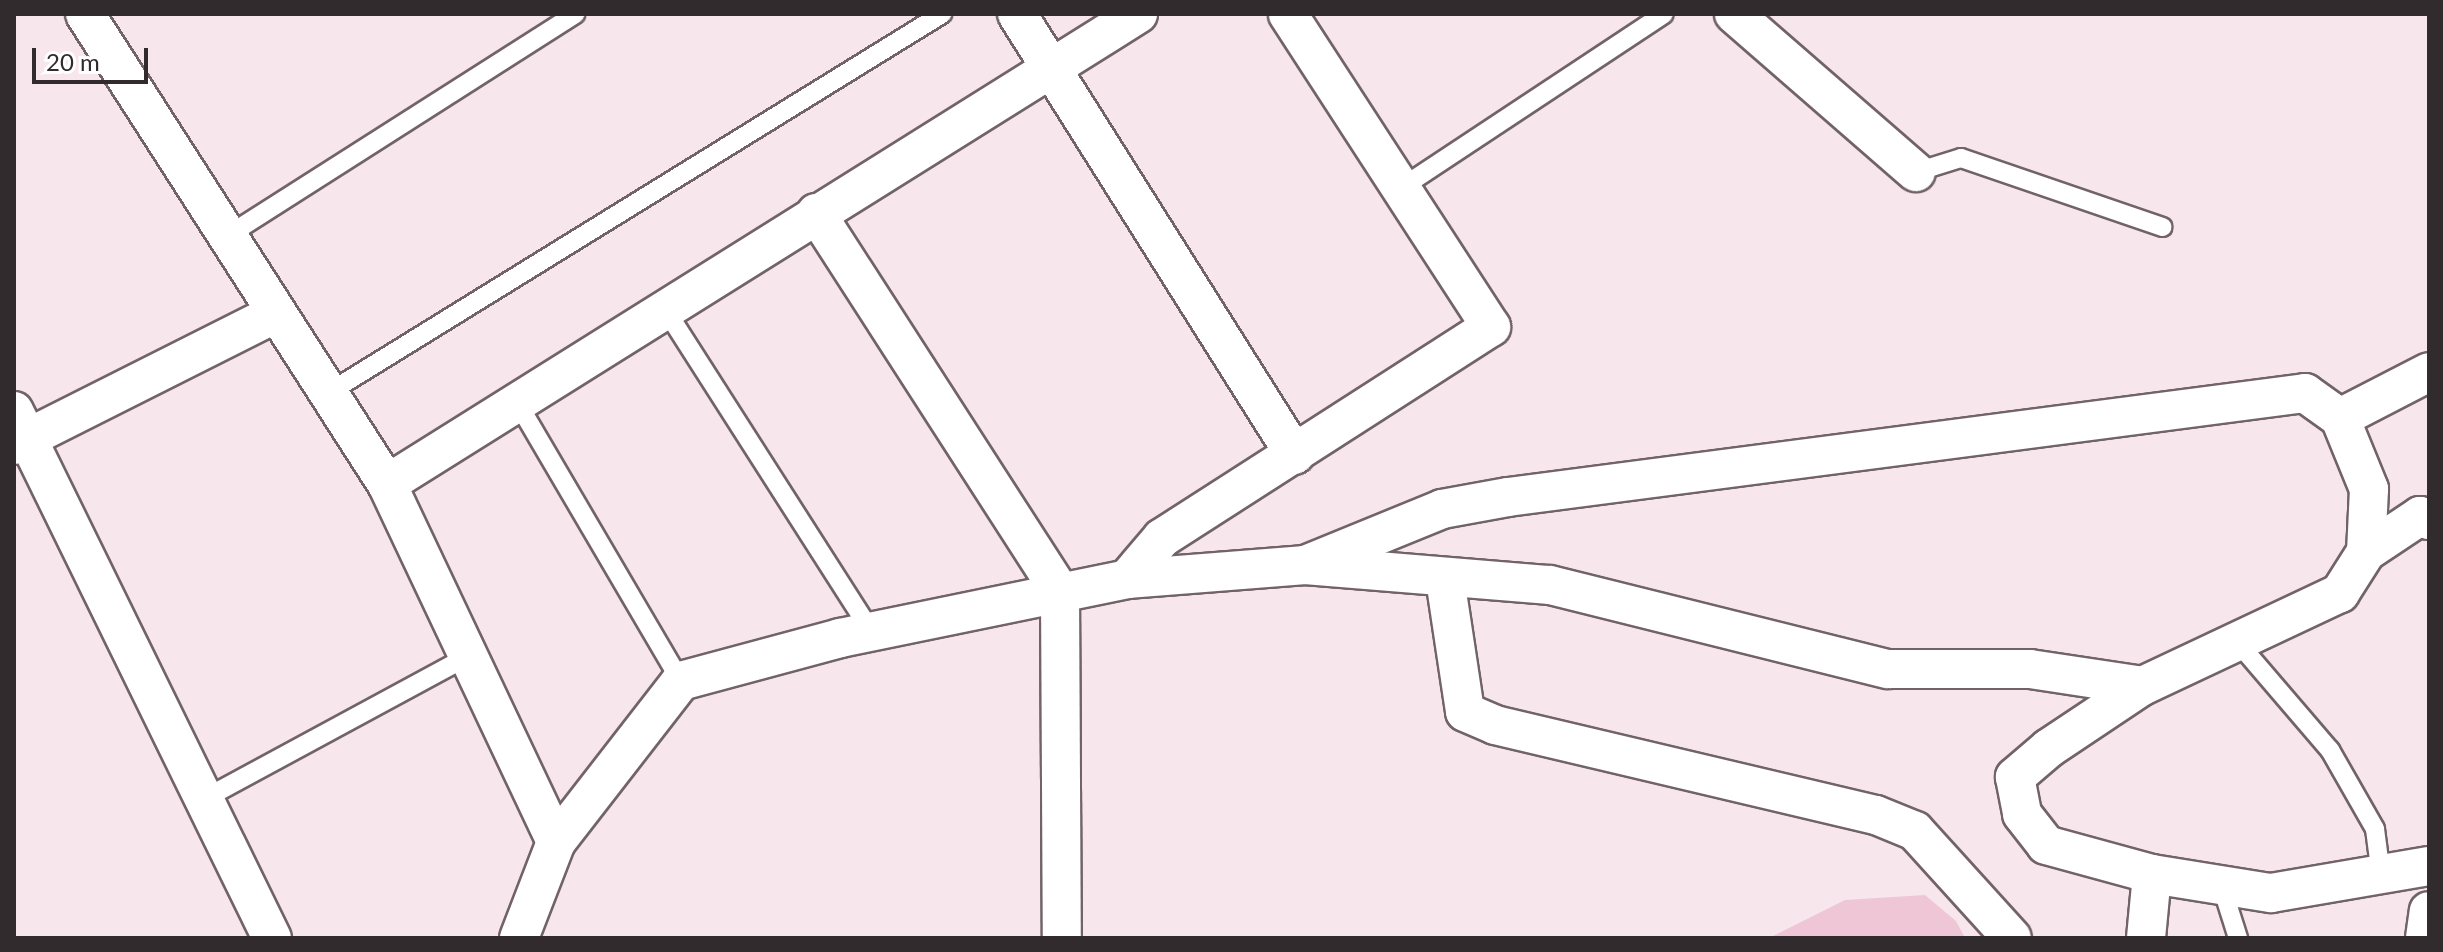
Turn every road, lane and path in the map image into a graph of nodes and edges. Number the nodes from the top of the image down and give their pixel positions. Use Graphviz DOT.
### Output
graph roads {
  1 [pos="85,14"];
  2 [pos="575,14"];
  3 [pos="942,14"];
  4 [pos="1017,14"];
  5 [pos="1138,14"];
  6 [pos="1288,14"];
  7 [pos="1664,14"];
  8 [pos="1734,14"];
  9 [pos="1051,68"];
  10 [pos="1916,172"];
  11 [pos="1401,188"];
  12 [pos="816,213"];
  13 [pos="2162,227"];
  14 [pos="227,236"];
  15 [pos="665,309"];
  16 [pos="277,313"];
  17 [pos="2429,372"];
  18 [pos="328,393"];
  19 [pos="517,402"];
  20 [pos="2340,418"];
  21 [pos="19,431"];
  22 [pos="1295,455"];
  23 [pos="387,484"];
  24 [pos="2429,520"];
  25 [pos="2366,552"];
  26 [pos="1305,565"];
  27 [pos="1127,579"];
  28 [pos="1445,579"];
  29 [pos="1060,592"];
  30 [pos="871,631"];
  31 [pos="2239,644"];
  32 [pos="468,656"];
  33 [pos="681,681"];
  34 [pos="2142,686"];
  35 [pos="204,799"];
  36 [pos="556,842"];
  37 [pos="2429,866"];
  38 [pos="2152,874"];
  39 [pos="2381,875"];
  40 [pos="2221,884"];
  41 [pos="2429,911"];
  42 [pos="272,938"];
  43 [pos="519,938"];
  44 [pos="1062,938"];
  45 [pos="2012,938"];
  46 [pos="2146,938"];
  47 [pos="2238,938"];
  48 [pos="2425,938"];
  1 -- 14 [label="street"];
  2 -- 14 [label="lane"];
  3 -- 18 [label="lane"];
  4 -- 9 [label="street"];
  5 -- 9 [label="street"];
  6 -- 11 [label="street"];
  7 -- 11 [label="lane"];
  8 -- 10 [label="street"];
  9 -- 12 [label="street"];
  9 -- 22 [label="street"];
  10 -- 13 [label="lane"];
  11 -- 22 [label="street"];
  12 -- 15 [label="street"];
  12 -- 29 [label="street"];
  14 -- 16 [label="street"];
  15 -- 19 [label="street"];
  15 -- 30 [label="lane"];
  16 -- 18 [label="street"];
  16 -- 21 [label="street"];
  17 -- 20 [label="street"];
  18 -- 23 [label="street"];
  19 -- 23 [label="street"];
  19 -- 33 [label="lane"];
  20 -- 25 [label="street"];
  20 -- 26 [label="street"];
  21 -- 35 [label="street"];
  22 -- 27 [label="street"];
  23 -- 32 [label="street"];
  24 -- 25 [label="street"];
  25 -- 31 [label="street"];
  26 -- 27 [label="street"];
  26 -- 28 [label="street"];
  27 -- 29 [label="street"];
  28 -- 34 [label="street"];
  28 -- 45 [label="street"];
  29 -- 30 [label="street"];
  29 -- 44 [label="street"];
  30 -- 33 [label="street"];
  31 -- 34 [label="street"];
  31 -- 39 [label="lane"];
  32 -- 35 [label="lane"];
  32 -- 36 [label="street"];
  33 -- 36 [label="street"];
  34 -- 38 [label="street"];
  35 -- 42 [label="street"];
  36 -- 43 [label="street"];
  37 -- 39 [label="street"];
  38 -- 40 [label="street"];
  38 -- 46 [label="street"];
  39 -- 40 [label="street"];
  40 -- 47 [label="lane"];
  41 -- 48 [label="street"];
}
